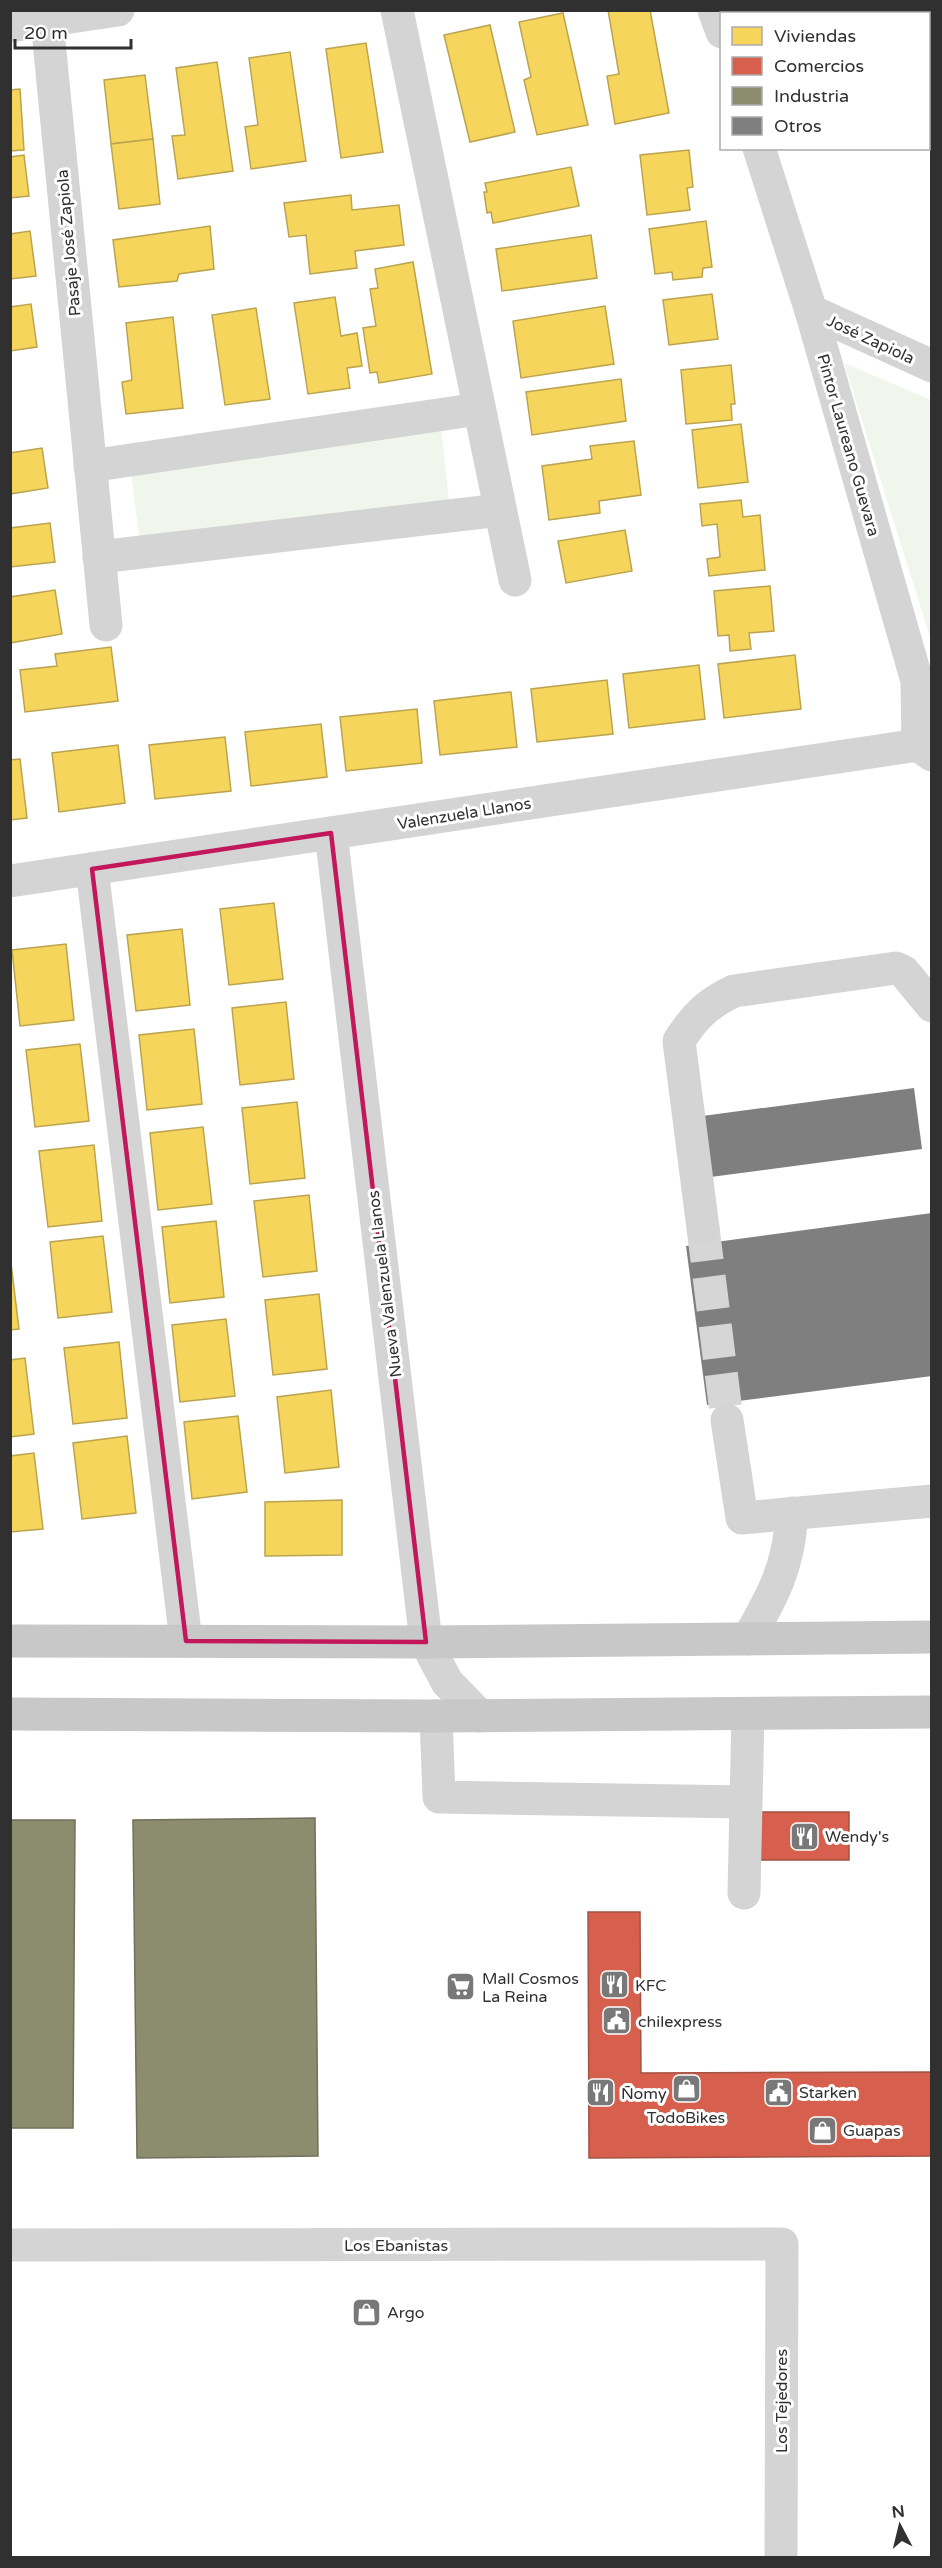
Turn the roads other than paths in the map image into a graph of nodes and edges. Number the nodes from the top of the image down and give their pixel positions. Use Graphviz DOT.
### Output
graph roads {
  1 [pos="118,10"];
  2 [pos="397,10"];
  3 [pos="47,21"];
  4 [pos="10,26"];
  5 [pos="760,150"];
  6 [pos="811,311"];
  7 [pos="932,366"];
  8 [pos="479,410"];
  9 [pos="90,466"];
  10 [pos="500,510"];
  11 [pos="99,557"];
  12 [pos="515,580"];
  13 [pos="106,625"];
  14 [pos="927,742"];
  15 [pos="331,833"];
  16 [pos="92,869"];
  17 [pos="10,881"];
  18 [pos="932,1006"];
  19 [pos="703,1228"];
  20 [pos="728,1420"];
  21 [pos="932,1501"];
  22 [pos="792,1514"];
  23 [pos="932,1637"];
  24 [pos="748,1639"];
  25 [pos="10,1641"];
  26 [pos="186,1641"];
  27 [pos="426,1642"];
  28 [pos="932,1712"];
  29 [pos="10,1714"];
  30 [pos="748,1714"];
  31 [pos="436,1716"];
  32 [pos="480,1716"];
  33 [pos="745,1802"];
  34 [pos="744,1893"];
  35 [pos="782,2244"];
  36 [pos="10,2245"];
  37 [pos="781,2558"];
  1 -- 3 [label="street"];
  2 -- 8 [label="street"];
  3 -- 4 [label="street"];
  3 -- 9 [label="street, Pasaje José Zapiola"];
  5 -- 6 [label="street, Pintor Laureano Guevara"];
  6 -- 7 [label="street, José Zapiola"];
  6 -- 14 [label="street, Pintor Laureano Guevara"];
  8 -- 9 [label="street"];
  8 -- 10 [label="street"];
  9 -- 11 [label="street, Pasaje José Zapiola"];
  10 -- 11 [label="street"];
  10 -- 12 [label="street"];
  11 -- 13 [label="street, Pasaje José Zapiola"];
  14 -- 15 [label="street, Valenzuela Llanos"];
  15 -- 16 [label="street, Valenzuela Llanos"];
  15 -- 27 [label="street, Nueva Valenzuela Llanos"];
  16 -- 17 [label="street, Valenzuela Llanos"];
  16 -- 26 [label="street"];
  18 -- 19 [label="street"];
  20 -- 22 [label="street"];
  21 -- 22 [label="street"];
  22 -- 24 [label="street"];
  23 -- 24 [label="main road"];
  24 -- 27 [label="main road"];
  25 -- 26 [label="main road"];
  26 -- 27 [label="main road"];
  27 -- 32 [label="street, Nueva Valenzuela Llanos"];
  28 -- 30 [label="main road"];
  29 -- 31 [label="main road"];
  30 -- 32 [label="main road"];
  30 -- 33 [label="street"];
  31 -- 32 [label="main road"];
  31 -- 33 [label="street"];
  33 -- 34 [label="street"];
  35 -- 36 [label="street, Los Ebanistas"];
  35 -- 37 [label="street, Los Tejedores"];
}
